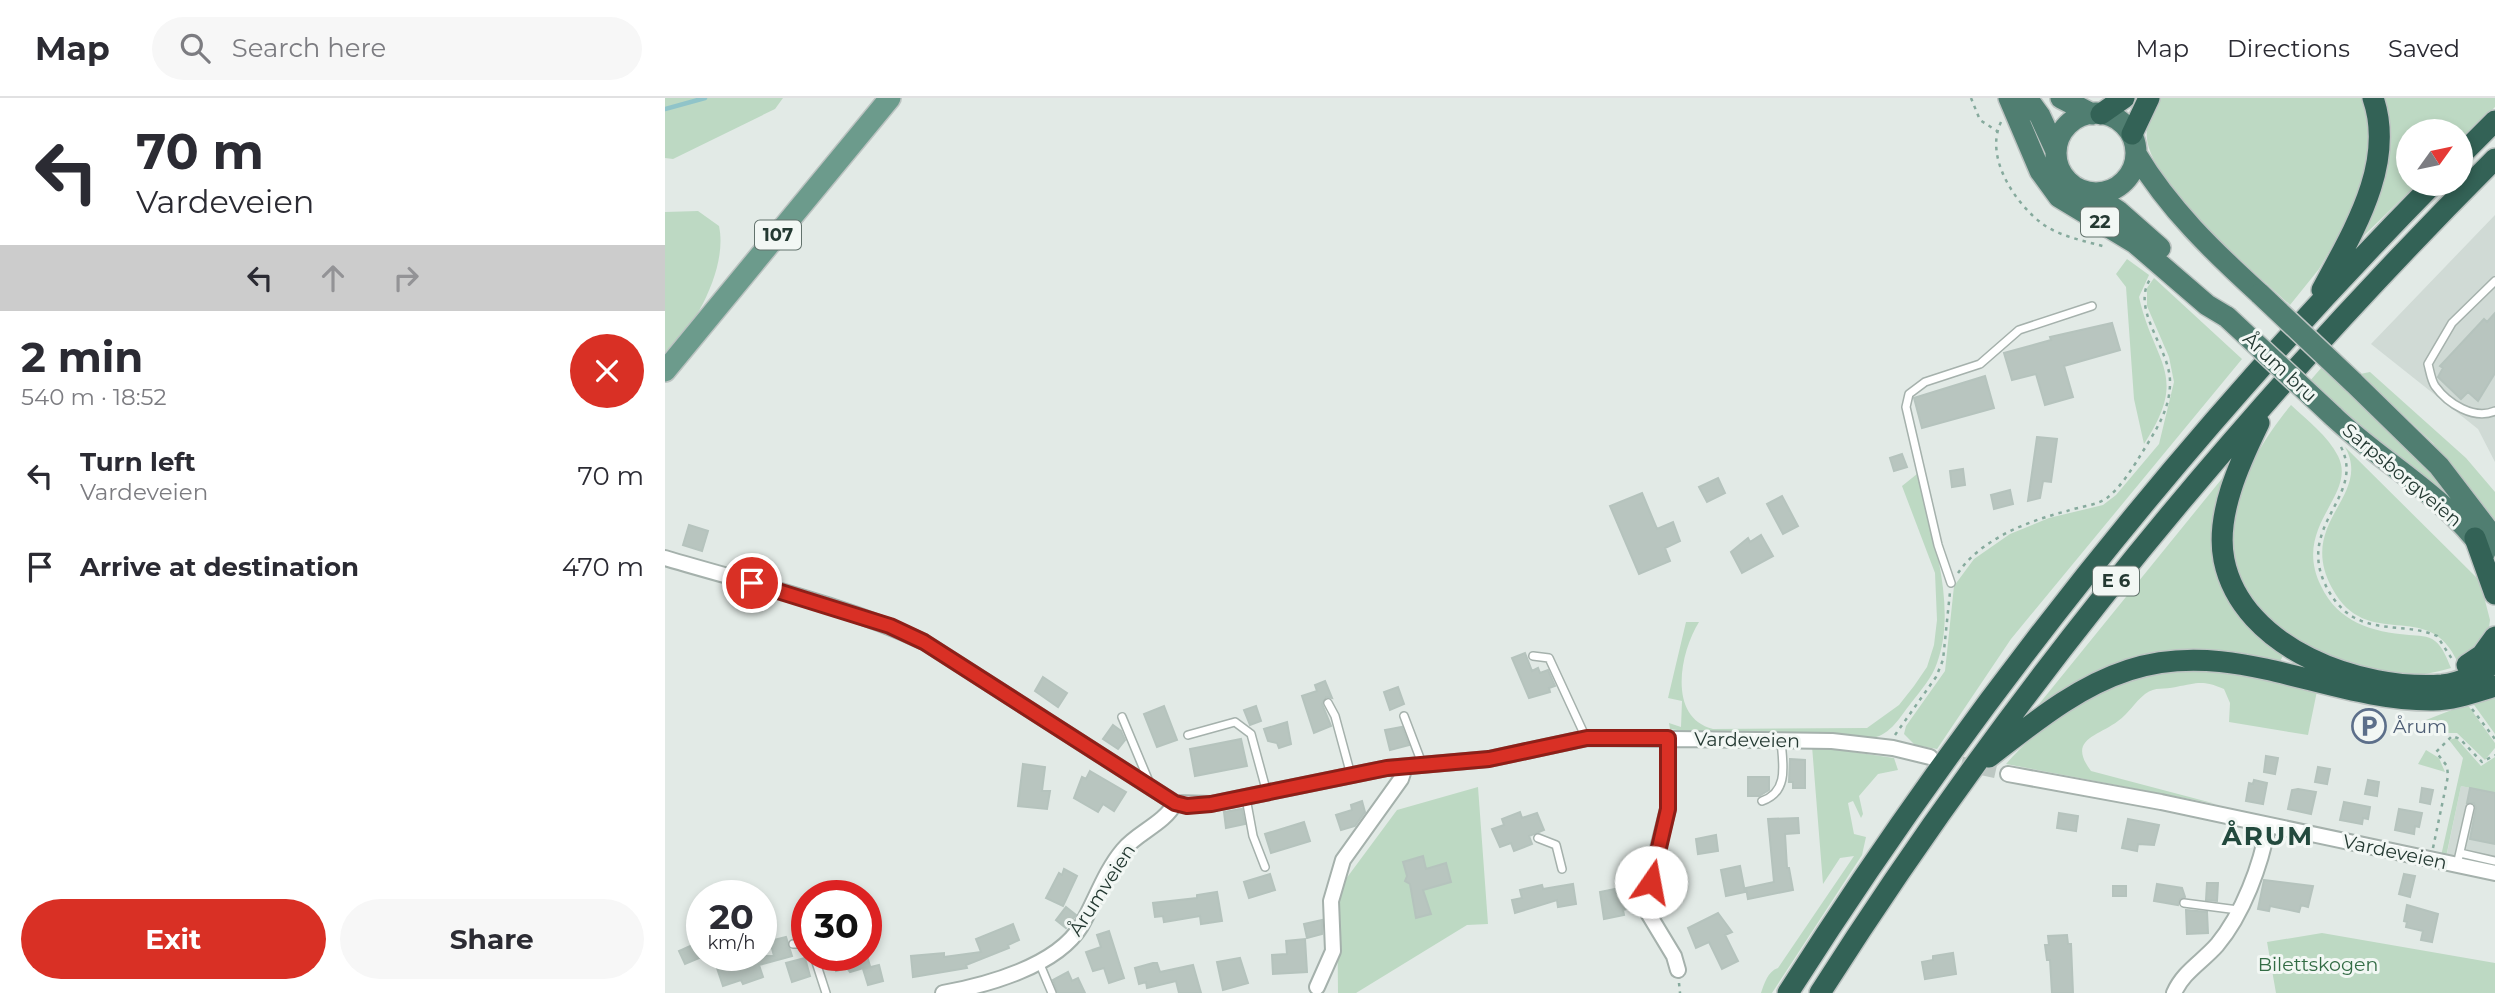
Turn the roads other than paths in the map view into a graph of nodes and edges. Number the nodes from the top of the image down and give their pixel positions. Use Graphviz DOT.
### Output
graph roads {
  1 [pos="890,98"];
  2 [pos="2009,98"];
  3 [pos="2027,98"];
  4 [pos="2061,98"];
  5 [pos="2124,98"];
  6 [pos="2149,98"];
  7 [pos="2373,98"];
  8 [pos="2097,114"];
  9 [pos="2495,121"];
  10 [pos="2473,143"];
  11 [pos="2134,144"];
  12 [pos="2056,151"];
  13 [pos="2495,159"];
  14 [pos="2091,193"];
  15 [pos="2422,196"];
  16 [pos="2495,281"];
  17 [pos="2092,306"];
  18 [pos="2310,314"];
  19 [pos="2227,317"];
  20 [pos="665,371"];
  21 [pos="2353,382"];
  22 [pos="2271,399"];
  23 [pos="2495,411"];
  24 [pos="2333,416"];
  25 [pos="2485,538"];
  26 [pos="665,558"];
  27 [pos="2495,569"];
  28 [pos="1951,583"];
  29 [pos="2495,594"];
  30 [pos="2495,636"];
  31 [pos="1533,656"];
  32 [pos="2495,662"];
  33 [pos="2424,684"];
  34 [pos="2495,687"];
  35 [pos="1328,703"];
  36 [pos="1404,716"];
  37 [pos="1122,717"];
  38 [pos="1188,735"];
  39 [pos="1587,738"];
  40 [pos="1668,738"];
  41 [pos="1781,741"];
  42 [pos="1930,757"];
  43 [pos="1405,767"];
  44 [pos="1423,767"];
  45 [pos="1971,771"];
  46 [pos="2008,774"];
  47 [pos="1351,776"];
  48 [pos="1151,788"];
  49 [pos="1267,793"];
  50 [pos="1246,797"];
  51 [pos="1762,801"];
  52 [pos="1175,803"];
  53 [pos="2470,808"];
  54 [pos="2268,826"];
  55 [pos="1538,838"];
  56 [pos="2458,859"];
  57 [pos="2495,861"];
  58 [pos="1265,867"];
  59 [pos="1562,869"];
  60 [pos="2495,873"];
  61 [pos="2184,903"];
  62 [pos="2238,911"];
  63 [pos="1038,961"];
  64 [pos="1678,970"];
  65 [pos="819,971"];
  66 [pos="1317,987"];
  67 [pos="986,989"];
  68 [pos="826,993"];
  69 [pos="943,993"];
  70 [pos="1052,993"];
  71 [pos="1788,993"];
  72 [pos="1819,993"];
  73 [pos="2174,993"];
  1 -- 20 [label="main road, 107"];
  2 -- 19 [label="highway, 22"];
  3 -- 12 [label="highway, 22"];
  4 -- 8 [label="highway, 22"];
  5 -- 8 [label="highway"];
  6 -- 11 [label="highway"];
  7 -- 18 [label="highway, E 6"];
  8 -- 11 [label="highway, 22"];
  8 -- 12 [label="highway"];
  9 -- 10 [label="highway"];
  11 -- 14 [label="highway, 22"];
  11 -- 21 [label="highway, Årum bru / 22, bridge"];
  12 -- 14 [label="highway, 22"];
  13 -- 22 [label="highway, E 6"];
  14 -- 19 [label="highway, 22"];
  15 -- 18 [label="highway, E 6"];
  16 -- 23 [label="lane"];
  17 -- 28 [label="lane"];
  18 -- 71 [label="highway, E 6"];
  19 -- 24 [label="highway, Årum bru / 22, bridge"];
  21 -- 25 [label="highway, Sarpsborgveien / 22"];
  22 -- 33 [label="highway, E 6"];
  22 -- 45 [label="highway, E 6"];
  24 -- 25 [label="highway, Sarpsborgveien / 22"];
  25 -- 27 [label="highway, Sarpsborgveien / 22"];
  25 -- 29 [label="highway"];
  26 -- 48 [label="street"];
  30 -- 33 [label="highway, E 6"];
  31 -- 39 [label="lane"];
  32 -- 33 [label="highway, E 6"];
  34 -- 45 [label="highway, E 6"];
  35 -- 47 [label="lane"];
  36 -- 44 [label="lane"];
  37 -- 48 [label="lane"];
  38 -- 49 [label="lane"];
  39 -- 40 [label="street, Vardeveien"];
  39 -- 44 [label="street, Vardeveien"];
  40 -- 41 [label="street, Vardeveien"];
  40 -- 64 [label="street"];
  41 -- 42 [label="street, Vardeveien"];
  41 -- 51 [label="lane"];
  43 -- 44 [label="street, Vardeveien"];
  43 -- 47 [label="street, Vardeveien"];
  43 -- 66 [label="street"];
  45 -- 72 [label="highway, E 6"];
  46 -- 54 [label="street, Vardeveien"];
  47 -- 49 [label="street, Vardeveien"];
  48 -- 52 [label="street"];
  49 -- 50 [label="street, Vardeveien"];
  50 -- 52 [label="street, Vardeveien"];
  50 -- 58 [label="lane"];
  52 -- 63 [label="street, Årumveien"];
  53 -- 56 [label="lane"];
  54 -- 56 [label="street, Vardeveien"];
  54 -- 62 [label="street"];
  55 -- 59 [label="lane"];
  56 -- 57 [label="lane"];
  56 -- 60 [label="street, Vardeveien"];
  61 -- 62 [label="lane"];
  62 -- 73 [label="street"];
  63 -- 67 [label="street, Årumveien"];
  63 -- 70 [label="lane"];
  65 -- 68 [label="lane"];
  67 -- 69 [label="street, Årumveien"];
}
